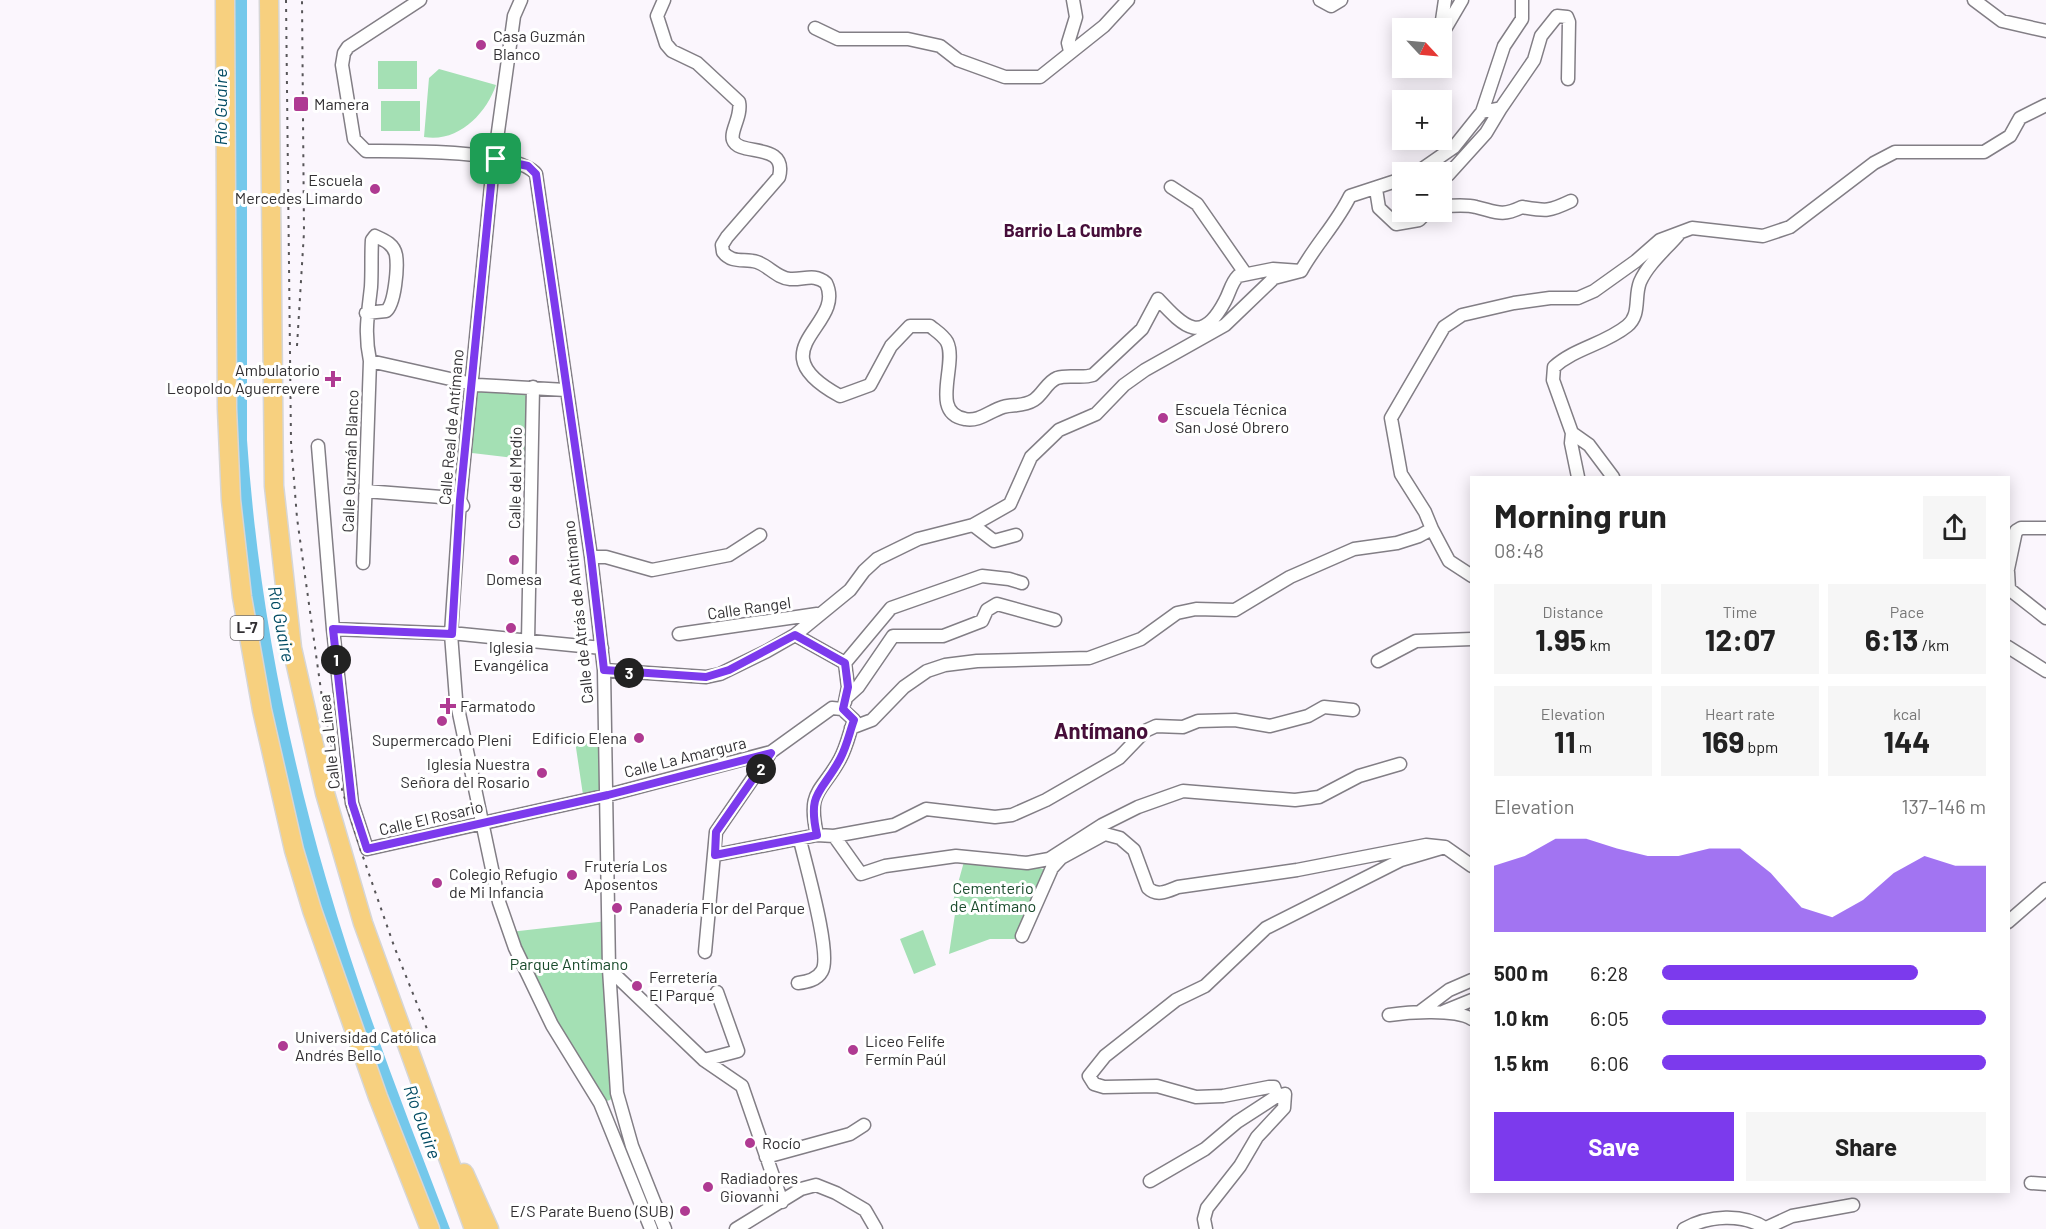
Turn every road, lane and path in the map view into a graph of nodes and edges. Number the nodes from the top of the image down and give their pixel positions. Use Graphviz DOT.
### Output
graph roads {
  1 [pos="225,0"];
  2 [pos="269,0"];
  3 [pos="420,0"];
  4 [pos="520,0"];
  5 [pos="664,0"];
  6 [pos="1073,0"];
  7 [pos="1128,0"];
  8 [pos="1320,0"];
  9 [pos="1341,0"];
  10 [pos="1445,0"];
  11 [pos="1462,0"];
  12 [pos="1522,0"];
  13 [pos="1974,0"];
  14 [pos="815,28"];
  15 [pos="2046,31"];
  16 [pos="1070,51"];
  17 [pos="1568,79"];
  18 [pos="2046,105"];
  19 [pos="1501,108"];
  20 [pos="1482,112"];
  21 [pos="496,159"];
  22 [pos="1432,162"];
  23 [pos="1452,171"];
  24 [pos="1392,183"];
  25 [pos="1171,187"];
  26 [pos="1376,189"];
  27 [pos="1571,201"];
  28 [pos="1452,206"];
  29 [pos="1392,220"];
  30 [pos="1681,232"];
  31 [pos="1301,271"];
  32 [pos="1245,273"];
  33 [pos="366,314"];
  34 [pos="370,361"];
  35 [pos="474,384"];
  36 [pos="533,387"];
  37 [pos="566,390"];
  38 [pos="1572,433"];
  39 [pos="318,446"];
  40 [pos="1578,476"];
  41 [pos="1612,476"];
  42 [pos="365,491"];
  43 [pos="462,503"];
  44 [pos="974,525"];
  45 [pos="2046,528"];
  46 [pos="1432,529"];
  47 [pos="760,535"];
  48 [pos="1016,535"];
  49 [pos="591,557"];
  50 [pos="2010,561"];
  51 [pos="363,563"];
  52 [pos="1470,575"];
  53 [pos="1022,583"];
  54 [pos="2010,591"];
  55 [pos="823,612"];
  56 [pos="2046,618"];
  57 [pos="1055,620"];
  58 [pos="333,629"];
  59 [pos="452,634"];
  60 [pos="679,634"];
  61 [pos="795,635"];
  62 [pos="1470,639"];
  63 [pos="528,641"];
  64 [pos="602,648"];
  65 [pos="2010,648"];
  66 [pos="1378,661"];
  67 [pos="845,663"];
  68 [pos="604,670"];
  69 [pos="2046,671"];
  70 [pos="845,703"];
  71 [pos="1353,710"];
  72 [pos="851,728"];
  73 [pos="771,753"];
  74 [pos="1400,764"];
  75 [pos="608,795"];
  76 [pos="483,823"];
  77 [pos="1099,833"];
  78 [pos="817,835"];
  79 [pos="834,836"];
  80 [pos="800,840"];
  81 [pos="1445,847"];
  82 [pos="367,849"];
  83 [pos="715,855"];
  84 [pos="1470,865"];
  85 [pos="2046,889"];
  86 [pos="2010,920"];
  87 [pos="1022,936"];
  88 [pos="705,952"];
  89 [pos="609,969"];
  90 [pos="1470,981"];
  91 [pos="798,983"];
  92 [pos="717,992"];
  93 [pos="1470,1001"];
  94 [pos="1421,1011"];
  95 [pos="1389,1015"];
  96 [pos="1436,1015"];
  97 [pos="1470,1018"];
  98 [pos="411,1054"];
  99 [pos="704,1060"];
  100 [pos="617,1093"];
  101 [pos="1277,1096"];
  102 [pos="600,1103"];
  103 [pos="864,1125"];
  104 [pos="632,1146"];
  105 [pos="620,1152"];
  106 [pos="766,1157"];
  107 [pos="1150,1181"];
  108 [pos="2031,1183"];
  109 [pos="2046,1184"];
  110 [pos="782,1202"];
  111 [pos="1853,1205"];
  112 [pos="1766,1228"];
  113 [pos="430,1229"];
  114 [pos="474,1229"];
  115 [pos="489,1229"];
  116 [pos="651,1229"];
  117 [pos="666,1229"];
  118 [pos="736,1229"];
  119 [pos="876,1229"];
  120 [pos="1206,1229"];
  121 [pos="1684,1229"];
  1 -- 113 [label="highway, L-7"];
  2 -- 98 [label="highway"];
  3 -- 21 [label="street, Calle de Atrás de Antímano"];
  4 -- 21 [label="street, Calle Real de Antímano"];
  5 -- 32 [label="street"];
  6 -- 16 [label="street"];
  7 -- 16 [label="street"];
  8 -- 9 [label="street"];
  10 -- 11 [label="street"];
  12 -- 20 [label="street"];
  13 -- 15 [label="street"];
  14 -- 16 [label="street"];
  17 -- 19 [label="street"];
  18 -- 30 [label="street"];
  19 -- 20 [label="street"];
  19 -- 23 [label="street"];
  20 -- 22 [label="street"];
  21 -- 35 [label="street, Calle Real de Antímano"];
  21 -- 37 [label="street, Calle de Atrás de Antímano"];
  24 -- 26 [label="street"];
  25 -- 32 [label="street"];
  26 -- 29 [label="street"];
  26 -- 31 [label="street"];
  27 -- 28 [label="street"];
  30 -- 38 [label="street"];
  30 -- 46 [label="street"];
  31 -- 32 [label="street"];
  31 -- 44 [label="street"];
  33 -- 33 [label="street, Calle Guzmán Blanco"];
  33 -- 34 [label="street, Calle Guzmán Blanco"];
  34 -- 35 [label="street"];
  34 -- 42 [label="street, Calle Guzmán Blanco"];
  35 -- 36 [label="street"];
  35 -- 43 [label="street, Calle Real de Antímano"];
  36 -- 37 [label="street"];
  36 -- 63 [label="street, Calle del Medio"];
  37 -- 49 [label="street, Calle de Atrás de Antímano"];
  38 -- 40 [label="street"];
  38 -- 41 [label="street"];
  39 -- 58 [label="street, Calle La Línea"];
  42 -- 43 [label="street"];
  42 -- 51 [label="street, Calle Guzmán Blanco"];
  43 -- 59 [label="street, Calle Real de Antímano"];
  44 -- 48 [label="street"];
  44 -- 55 [label="street"];
  45 -- 50 [label="street"];
  46 -- 52 [label="street"];
  46 -- 72 [label="street"];
  47 -- 49 [label="street"];
  49 -- 64 [label="street, Calle de Atrás de Antímano"];
  53 -- 67 [label="street"];
  54 -- 56 [label="street"];
  55 -- 60 [label="street, Calle Rangel"];
  55 -- 61 [label="street"];
  57 -- 70 [label="street"];
  58 -- 59 [label="street"];
  58 -- 82 [label="street, Calle La Línea"];
  59 -- 63 [label="street"];
  59 -- 76 [label="street, Calle Real de Antímano"];
  61 -- 67 [label="street"];
  61 -- 68 [label="street"];
  62 -- 66 [label="street"];
  63 -- 64 [label="street"];
  64 -- 68 [label="street, Calle de Atrás de Antímano"];
  65 -- 69 [label="street"];
  67 -- 70 [label="street"];
  68 -- 75 [label="street, Calle de Atrás de Antímano"];
  70 -- 72 [label="street"];
  70 -- 73 [label="street, Calle La Amargura"];
  71 -- 79 [label="street"];
  72 -- 78 [label="street"];
  73 -- 75 [label="street, Calle La Amargura"];
  73 -- 83 [label="street, Calle La Amargura"];
  74 -- 77 [label="street"];
  75 -- 76 [label="street, Calle El Rosario"];
  75 -- 89 [label="street, Calle de Atrás de Antímano"];
  76 -- 82 [label="street, Calle El Rosario"];
  76 -- 102 [label="street, Calle Real de Antímano"];
  77 -- 79 [label="street"];
  77 -- 81 [label="street"];
  77 -- 87 [label="street"];
  78 -- 79 [label="street"];
  78 -- 80 [label="street"];
  80 -- 83 [label="street"];
  80 -- 91 [label="street"];
  81 -- 84 [label="street"];
  81 -- 101 [label="street"];
  83 -- 88 [label="street, Calle La Amargura"];
  85 -- 86 [label="street"];
  89 -- 99 [label="street"];
  89 -- 100 [label="street, Calle de Atrás de Antímano"];
  90 -- 94 [label="street"];
  92 -- 99 [label="street"];
  93 -- 96 [label="street"];
  94 -- 95 [label="street"];
  94 -- 96 [label="street"];
  96 -- 97 [label="street"];
  98 -- 114 [label="highway"];
  98 -- 115 [label="highway"];
  99 -- 106 [label="street"];
  100 -- 102 [label="street"];
  100 -- 104 [label="street, Calle de Atrás de Antímano"];
  101 -- 107 [label="street"];
  101 -- 120 [label="street"];
  102 -- 105 [label="street, Calle Real de Antímano"];
  103 -- 106 [label="street"];
  104 -- 105 [label="street"];
  104 -- 117 [label="street, Calle de Atrás de Antímano"];
  105 -- 116 [label="street, Calle Real de Antímano"];
  106 -- 110 [label="street"];
  108 -- 109 [label="street"];
  110 -- 118 [label="street"];
  110 -- 119 [label="street"];
  111 -- 112 [label="street"];
  112 -- 121 [label="street"];
}
